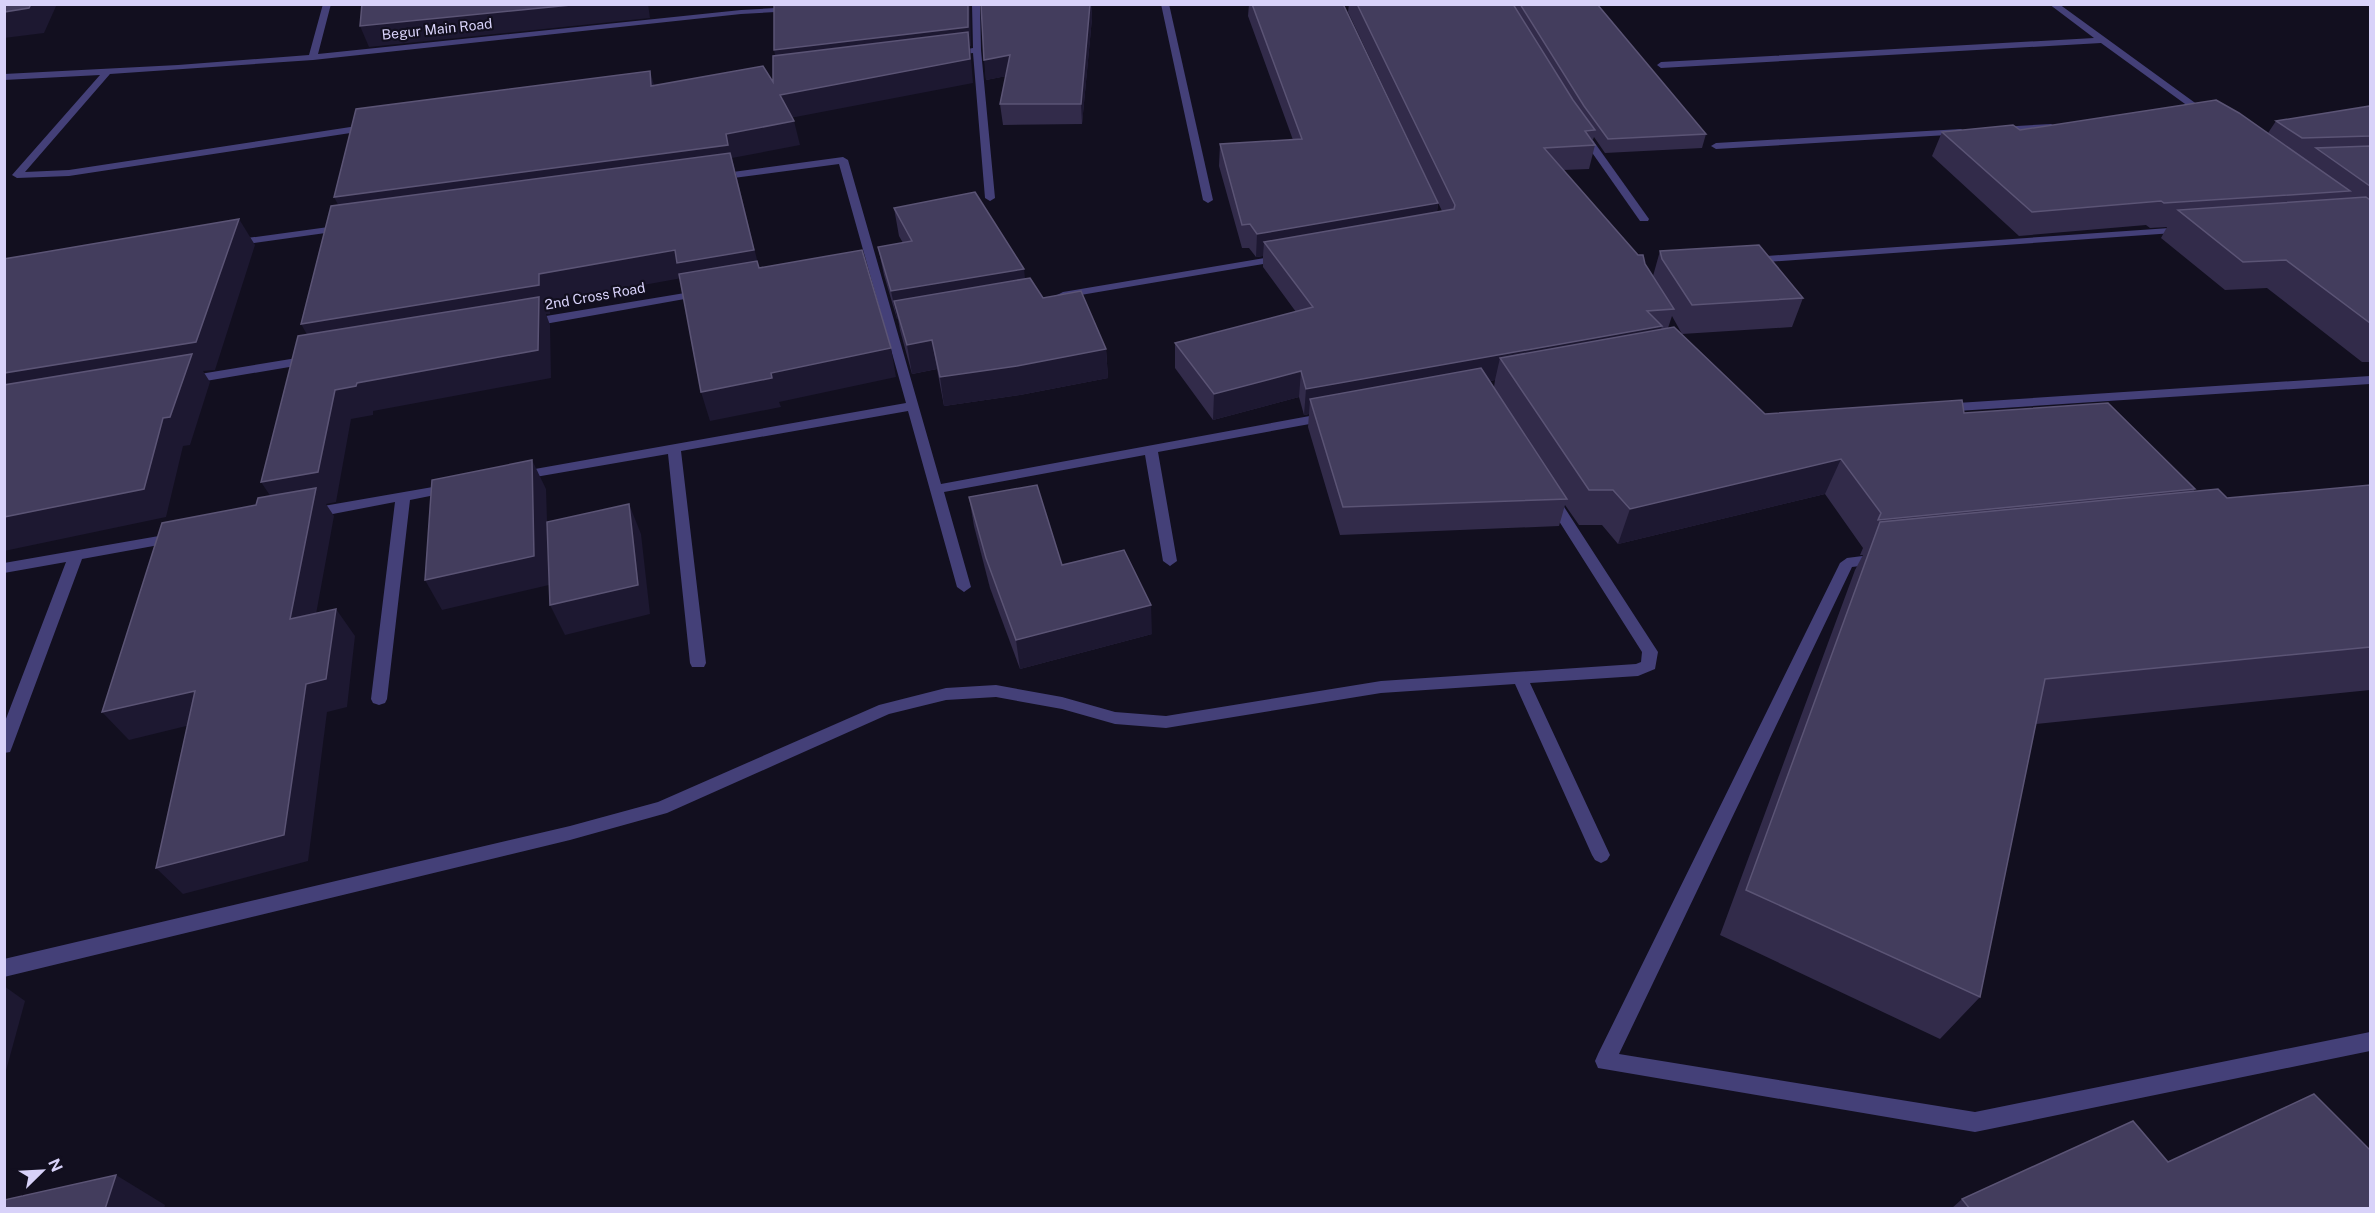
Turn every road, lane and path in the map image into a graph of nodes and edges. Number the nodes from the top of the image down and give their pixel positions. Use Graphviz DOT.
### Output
graph roads {
  1 [pos="327,4"];
  2 [pos="976,4"];
  3 [pos="1165,4"];
  4 [pos="2053,4"];
  5 [pos="739,8"];
  6 [pos="801,9"];
  7 [pos="2102,40"];
  8 [pos="977,50"];
  9 [pos="942,54"];
  10 [pos="313,57"];
  11 [pos="1661,65"];
  12 [pos="107,72"];
  13 [pos="4,77"];
  14 [pos="2209,118"];
  15 [pos="2198,119"];
  16 [pos="1575,122"];
  17 [pos="2218,124"];
  18 [pos="381,126"];
  19 [pos="2056,127"];
  20 [pos="1974,131"];
  21 [pos="1986,131"];
  22 [pos="1716,146"];
  23 [pos="701,179"];
  24 [pos="990,198"];
  25 [pos="1208,200"];
  26 [pos="1644,219"];
  27 [pos="359,226"];
  28 [pos="2193,230"];
  29 [pos="217,245"];
  30 [pos="1294,255"];
  31 [pos="1736,261"];
  32 [pos="720,291"];
  33 [pos="1052,297"];
  34 [pos="520,324"];
  35 [pos="321,358"];
  36 [pos="2370,380"];
  37 [pos="180,381"];
  38 [pos="913,406"];
  39 [pos="1931,409"];
  40 [pos="1339,415"];
  41 [pos="674,448"];
  42 [pos="1151,450"];
  43 [pos="509,478"];
  44 [pos="462,486"];
  45 [pos="1544,486"];
  46 [pos="936,489"];
  47 [pos="403,496"];
  48 [pos="298,516"];
  49 [pos="193,535"];
  50 [pos="76,556"];
  51 [pos="1894,558"];
  52 [pos="1170,561"];
  53 [pos="4,568"];
  54 [pos="964,587"];
  55 [pos="698,663"];
  56 [pos="1520,678"];
  57 [pos="379,699"];
  58 [pos="4,747"];
  59 [pos="1601,855"];
  60 [pos="4,968"];
  61 [pos="2370,1042"];
  1 -- 10 [label="street"];
  2 -- 8 [label="street"];
  3 -- 25 [label="street"];
  4 -- 7 [label="street"];
  5 -- 6 [label="street, Begur Main Road"];
  5 -- 10 [label="street, Begur Main Road"];
  7 -- 11 [label="street"];
  7 -- 14 [label="street"];
  8 -- 9 [label="street"];
  8 -- 24 [label="street"];
  10 -- 12 [label="street, Begur Main Road"];
  12 -- 13 [label="street, Begur Main Road"];
  12 -- 18 [label="street"];
  14 -- 15 [label="street"];
  14 -- 17 [label="street"];
  16 -- 26 [label="street"];
  19 -- 21 [label="street"];
  20 -- 22 [label="street"];
  23 -- 38 [label="street"];
  27 -- 29 [label="street"];
  28 -- 31 [label="street"];
  30 -- 33 [label="street"];
  32 -- 34 [label="street, 2nd Cross Road"];
  35 -- 37 [label="street"];
  36 -- 39 [label="street"];
  38 -- 41 [label="street"];
  38 -- 46 [label="street"];
  40 -- 42 [label="street"];
  41 -- 43 [label="street"];
  41 -- 55 [label="street"];
  42 -- 46 [label="street"];
  42 -- 52 [label="street"];
  44 -- 47 [label="street"];
  45 -- 56 [label="street"];
  46 -- 54 [label="street"];
  47 -- 48 [label="street"];
  47 -- 57 [label="street"];
  49 -- 50 [label="street"];
  50 -- 53 [label="street"];
  50 -- 58 [label="street"];
  51 -- 61 [label="street"];
  56 -- 59 [label="street"];
  56 -- 60 [label="street"];
}
